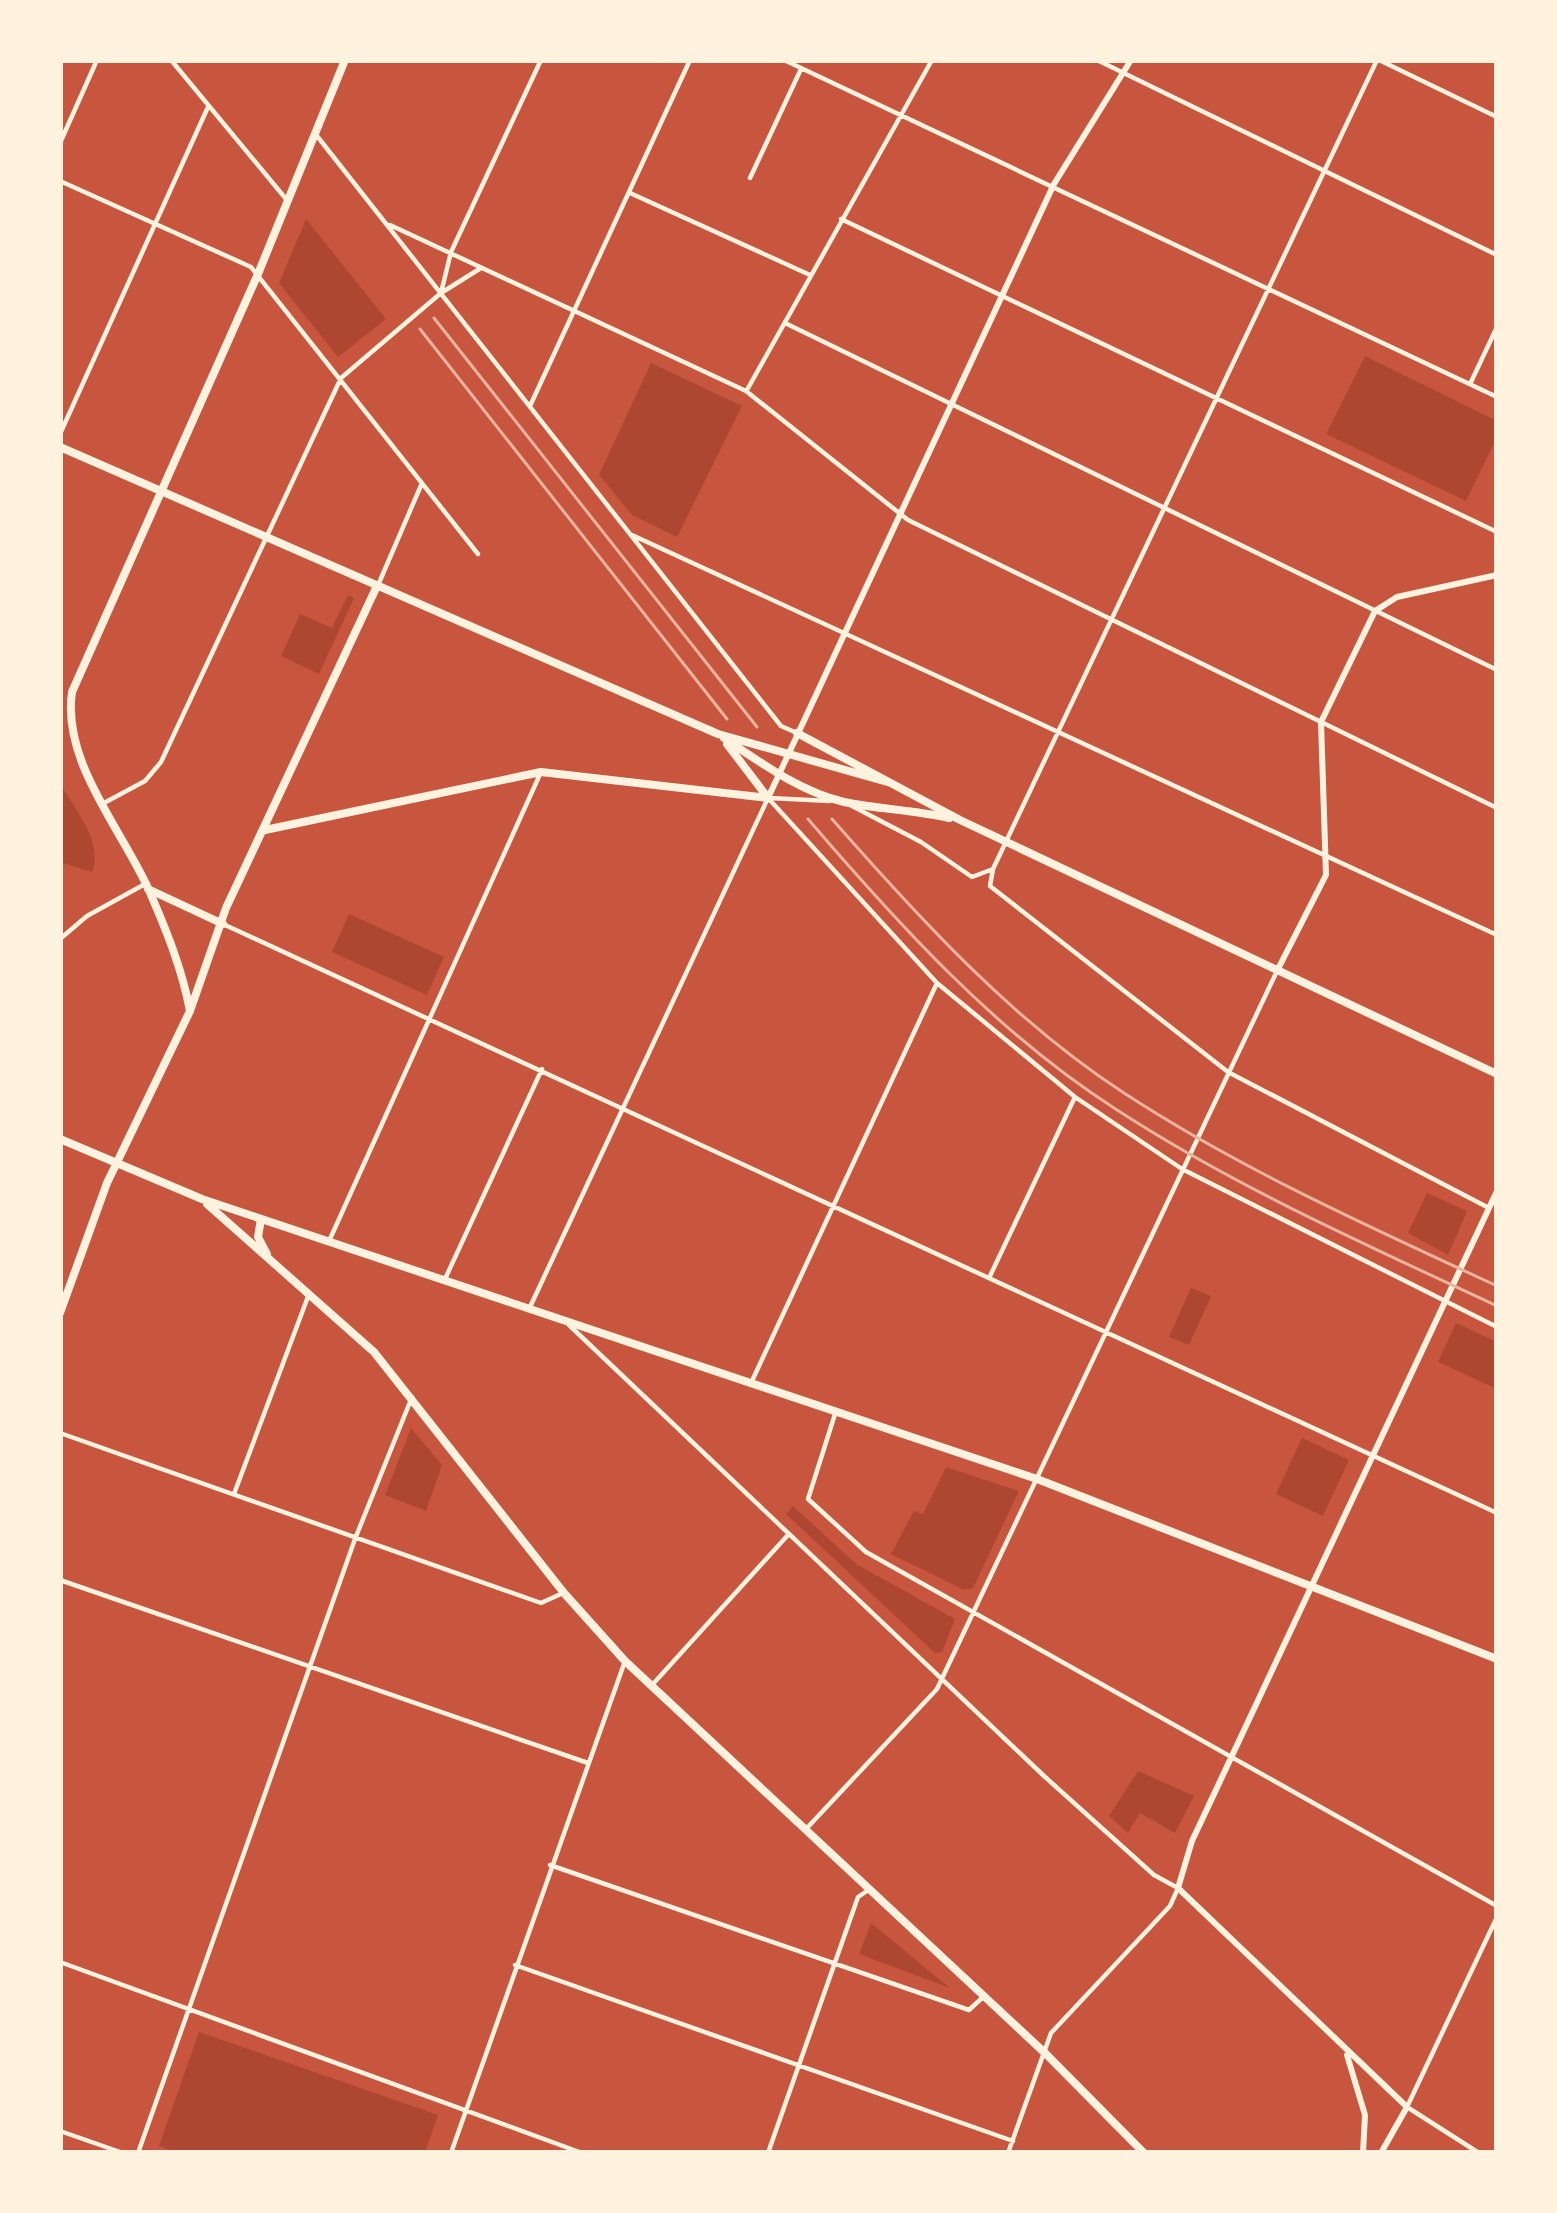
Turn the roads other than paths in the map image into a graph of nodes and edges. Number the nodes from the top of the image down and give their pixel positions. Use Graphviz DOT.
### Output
graph roads {
  1 [pos="97,60"];
  2 [pos="171,60"];
  3 [pos="345,60"];
  4 [pos="541,60"];
  5 [pos="690,60"];
  6 [pos="784,60"];
  7 [pos="932,60"];
  8 [pos="1096,60"];
  9 [pos="1131,60"];
  10 [pos="1378,60"];
  11 [pos="802,68"];
  12 [pos="1123,73"];
  13 [pos="208,107"];
  14 [pos="901,114"];
  15 [pos="1497,117"];
  16 [pos="313,130"];
  17 [pos="60,143"];
  18 [pos="1323,170"];
  19 [pos="750,178"];
  20 [pos="60,181"];
  21 [pos="1054,184"];
  22 [pos="630,193"];
  23 [pos="286,200"];
  24 [pos="841,219"];
  25 [pos="154,222"];
  26 [pos="390,226"];
  27 [pos="451,252"];
  28 [pos="1497,255"];
  29 [pos="482,268"];
  30 [pos="258,274"];
  31 [pos="810,275"];
  32 [pos="1267,285"];
  33 [pos="440,293"];
  34 [pos="1001,294"];
  35 [pos="574,312"];
  36 [pos="785,322"];
  37 [pos="1497,327"];
  38 [pos="341,378"];
  39 [pos="1470,383"];
  40 [pos="746,391"];
  41 [pos="1215,395"];
  42 [pos="1497,397"];
  43 [pos="951,403"];
  44 [pos="530,406"];
  45 [pos="60,434"];
  46 [pos="60,447"];
  47 [pos="422,483"];
  48 [pos="161,491"];
  49 [pos="1162,507"];
  50 [pos="900,513"];
  51 [pos="1497,532"];
  52 [pos="632,536"];
  53 [pos="265,538"];
  54 [pos="478,554"];
  55 [pos="1497,574"];
  56 [pos="377,586"];
  57 [pos="1376,610"];
  58 [pos="1110,619"];
  59 [pos="845,632"];
  60 [pos="1497,670"];
  61 [pos="65,701"];
  62 [pos="1321,722"];
  63 [pos="1058,731"];
  64 [pos="796,733"];
  65 [pos="718,734"];
  66 [pos="789,753"];
  67 [pos="541,772"];
  68 [pos="780,775"];
  69 [pos="891,783"];
  70 [pos="768,798"];
  71 [pos="843,802"];
  72 [pos="104,803"];
  73 [pos="1497,808"];
  74 [pos="960,820"];
  75 [pos="264,830"];
  76 [pos="1006,842"];
  77 [pos="1327,856"];
  78 [pos="993,869"];
  79 [pos="147,886"];
  80 [pos="223,924"];
  81 [pos="1497,934"];
  82 [pos="60,939"];
  83 [pos="1277,971"];
  84 [pos="937,983"];
  85 [pos="190,1011"];
  86 [pos="430,1018"];
  87 [pos="542,1069"];
  88 [pos="1228,1072"];
  89 [pos="1497,1074"];
  90 [pos="1075,1097"];
  91 [pos="626,1106"];
  92 [pos="60,1139"];
  93 [pos="115,1165"];
  94 [pos="1182,1169"];
  95 [pos="1497,1191"];
  96 [pos="202,1199"];
  97 [pos="834,1204"];
  98 [pos="1489,1208"];
  99 [pos="261,1219"];
  100 [pos="330,1240"];
  101 [pos="271,1260"];
  102 [pos="990,1276"];
  103 [pos="445,1279"];
  104 [pos="64,1289"];
  105 [pos="309,1294"];
  106 [pos="1446,1298"];
  107 [pos="530,1307"];
  108 [pos="60,1313"];
  109 [pos="565,1321"];
  110 [pos="1497,1327"];
  111 [pos="1106,1330"];
  112 [pos="751,1382"];
  113 [pos="412,1397"];
  114 [pos="836,1411"];
  115 [pos="60,1433"];
  116 [pos="1373,1456"];
  117 [pos="1037,1479"];
  118 [pos="234,1494"];
  119 [pos="1497,1513"];
  120 [pos="788,1536"];
  121 [pos="356,1538"];
  122 [pos="60,1580"];
  123 [pos="1312,1585"];
  124 [pos="564,1593"];
  125 [pos="972,1613"];
  126 [pos="1497,1659"];
  127 [pos="626,1661"];
  128 [pos="308,1670"];
  129 [pos="943,1678"];
  130 [pos="653,1684"];
  131 [pos="1231,1757"];
  132 [pos="588,1763"];
  133 [pos="807,1829"];
  134 [pos="550,1865"];
  135 [pos="870,1888"];
  136 [pos="1178,1888"];
  137 [pos="1497,1906"];
  138 [pos="1497,1917"];
  139 [pos="60,1962"];
  140 [pos="835,1964"];
  141 [pos="515,1965"];
  142 [pos="984,1996"];
  143 [pos="189,2007"];
  144 [pos="1346,2051"];
  145 [pos="1046,2054"];
  146 [pos="799,2065"];
  147 [pos="1407,2107"];
  148 [pos="465,2112"];
  149 [pos="60,2131"];
  150 [pos="1013,2141"];
  151 [pos="123,2153"];
  152 [pos="137,2153"];
  153 [pos="451,2153"];
  154 [pos="582,2153"];
  155 [pos="768,2153"];
  156 [pos="1008,2153"];
  157 [pos="1144,2153"];
  158 [pos="1363,2153"];
  159 [pos="1381,2153"];
  160 [pos="1479,2153"];
  1 -- 17 [label="street"];
  2 -- 13 [label="street"];
  3 -- 16 [label="main road"];
  4 -- 27 [label="street"];
  5 -- 22 [label="street"];
  6 -- 11 [label="street"];
  7 -- 14 [label="street"];
  8 -- 12 [label="street"];
  9 -- 12 [label="street"];
  10 -- 15 [label="street"];
  10 -- 18 [label="street"];
  11 -- 14 [label="street"];
  11 -- 19 [label="street"];
  12 -- 18 [label="street"];
  12 -- 21 [label="street"];
  13 -- 23 [label="street"];
  13 -- 25 [label="street"];
  14 -- 21 [label="street"];
  14 -- 24 [label="street"];
  16 -- 23 [label="main road"];
  16 -- 26 [label="street"];
  18 -- 28 [label="street"];
  18 -- 32 [label="street"];
  20 -- 25 [label="street"];
  21 -- 32 [label="street"];
  21 -- 34 [label="street"];
  22 -- 31 [label="street"];
  22 -- 35 [label="street"];
  23 -- 30 [label="main road"];
  24 -- 31 [label="street"];
  24 -- 34 [label="street"];
  25 -- 30 [label="street"];
  25 -- 45 [label="street"];
  26 -- 27 [label="street"];
  26 -- 33 [label="street"];
  27 -- 29 [label="street"];
  27 -- 33 [label="street"];
  29 -- 33 [label="street"];
  29 -- 35 [label="street"];
  30 -- 38 [label="street"];
  30 -- 48 [label="main road"];
  31 -- 36 [label="street"];
  32 -- 39 [label="street"];
  32 -- 41 [label="street"];
  33 -- 38 [label="street"];
  33 -- 44 [label="street"];
  34 -- 41 [label="street"];
  34 -- 43 [label="street"];
  35 -- 40 [label="street"];
  35 -- 44 [label="street"];
  36 -- 40 [label="street"];
  36 -- 43 [label="street"];
  37 -- 39 [label="street"];
  38 -- 47 [label="street"];
  38 -- 53 [label="street"];
  39 -- 42 [label="street"];
  40 -- 50 [label="street"];
  41 -- 49 [label="street"];
  41 -- 51 [label="street"];
  43 -- 49 [label="street"];
  43 -- 50 [label="street"];
  44 -- 52 [label="street"];
  46 -- 48 [label="main road"];
  47 -- 54 [label="street"];
  47 -- 56 [label="street"];
  48 -- 53 [label="main road"];
  48 -- 61 [label="main road"];
  49 -- 57 [label="street"];
  49 -- 58 [label="street"];
  50 -- 58 [label="street"];
  50 -- 59 [label="street"];
  52 -- 59 [label="street"];
  52 -- 64 [label="street"];
  53 -- 56 [label="main road"];
  53 -- 72 [label="street"];
  55 -- 57 [label="street"];
  56 -- 65 [label="main road"];
  56 -- 75 [label="main road"];
  57 -- 60 [label="street"];
  57 -- 62 [label="street"];
  58 -- 62 [label="street"];
  58 -- 63 [label="street"];
  59 -- 63 [label="street"];
  59 -- 64 [label="street"];
  61 -- 72 [label="main road"];
  62 -- 73 [label="street"];
  62 -- 77 [label="street"];
  63 -- 76 [label="street"];
  63 -- 77 [label="street"];
  64 -- 66 [label="street"];
  64 -- 69 [label="main road"];
  65 -- 66 [label="main road"];
  65 -- 68 [label="main road"];
  65 -- 70 [label="main road"];
  66 -- 68 [label="street"];
  66 -- 69 [label="main road"];
  67 -- 70 [label="main road"];
  67 -- 75 [label="main road"];
  67 -- 86 [label="street"];
  68 -- 70 [label="street"];
  68 -- 71 [label="main road"];
  69 -- 74 [label="main road"];
  70 -- 71 [label="street"];
  70 -- 84 [label="street"];
  70 -- 91 [label="street"];
  71 -- 74 [label="main road"];
  71 -- 78 [label="street"];
  72 -- 79 [label="main road"];
  74 -- 76 [label="main road"];
  75 -- 80 [label="main road"];
  76 -- 78 [label="street"];
  76 -- 83 [label="main road"];
  77 -- 81 [label="street"];
  77 -- 83 [label="street"];
  78 -- 88 [label="street"];
  79 -- 80 [label="main road"];
  79 -- 82 [label="street"];
  79 -- 85 [label="main road"];
  80 -- 85 [label="main road"];
  80 -- 86 [label="street"];
  83 -- 88 [label="street"];
  83 -- 89 [label="main road"];
  84 -- 90 [label="street"];
  84 -- 97 [label="street"];
  85 -- 93 [label="main road"];
  86 -- 87 [label="street"];
  86 -- 100 [label="street"];
  87 -- 91 [label="street"];
  87 -- 103 [label="street"];
  88 -- 94 [label="street"];
  88 -- 98 [label="street"];
  90 -- 94 [label="street"];
  90 -- 102 [label="street"];
  91 -- 97 [label="street"];
  91 -- 107 [label="street"];
  92 -- 93 [label="main road"];
  93 -- 96 [label="main road"];
  93 -- 104 [label="main road"];
  94 -- 106 [label="street"];
  94 -- 111 [label="street"];
  95 -- 98 [label="street"];
  96 -- 99 [label="main road"];
  96 -- 101 [label="main road"];
  97 -- 102 [label="street"];
  97 -- 112 [label="street"];
  98 -- 106 [label="street"];
  99 -- 100 [label="main road"];
  99 -- 101 [label="main road"];
  100 -- 103 [label="main road"];
  101 -- 105 [label="main road"];
  102 -- 111 [label="street"];
  103 -- 107 [label="main road"];
  104 -- 108 [label="main road"];
  105 -- 113 [label="main road"];
  105 -- 118 [label="street"];
  106 -- 110 [label="street"];
  106 -- 116 [label="street"];
  107 -- 109 [label="main road"];
  109 -- 112 [label="main road"];
  109 -- 120 [label="street"];
  111 -- 116 [label="street"];
  111 -- 117 [label="street"];
  112 -- 114 [label="main road"];
  113 -- 121 [label="street"];
  113 -- 124 [label="main road"];
  114 -- 117 [label="main road"];
  114 -- 125 [label="street"];
  115 -- 118 [label="street"];
  116 -- 119 [label="street"];
  116 -- 123 [label="street"];
  117 -- 123 [label="main road"];
  117 -- 125 [label="street"];
  118 -- 121 [label="street"];
  120 -- 129 [label="street"];
  120 -- 130 [label="street"];
  121 -- 124 [label="street"];
  121 -- 128 [label="street"];
  122 -- 128 [label="street"];
  123 -- 126 [label="main road"];
  123 -- 131 [label="street"];
  124 -- 127 [label="main road"];
  125 -- 129 [label="street"];
  125 -- 131 [label="street"];
  127 -- 130 [label="main road"];
  127 -- 132 [label="street"];
  128 -- 132 [label="street"];
  128 -- 143 [label="street"];
  129 -- 133 [label="street"];
  129 -- 136 [label="street"];
  130 -- 133 [label="main road"];
  131 -- 136 [label="street"];
  131 -- 137 [label="street"];
  132 -- 134 [label="street"];
  133 -- 135 [label="main road"];
  134 -- 140 [label="street"];
  134 -- 141 [label="street"];
  135 -- 140 [label="street"];
  135 -- 142 [label="main road"];
  136 -- 144 [label="street"];
  136 -- 145 [label="street"];
  138 -- 147 [label="street"];
  139 -- 143 [label="street"];
  140 -- 142 [label="street"];
  140 -- 146 [label="street"];
  141 -- 146 [label="street"];
  141 -- 148 [label="street"];
  142 -- 145 [label="main road"];
  143 -- 148 [label="street"];
  143 -- 152 [label="street"];
  144 -- 147 [label="street"];
  144 -- 158 [label="street"];
  145 -- 150 [label="street"];
  145 -- 157 [label="main road"];
  146 -- 150 [label="street"];
  146 -- 155 [label="street"];
  147 -- 159 [label="street"];
  147 -- 160 [label="street"];
  148 -- 153 [label="street"];
  148 -- 154 [label="street"];
  149 -- 151 [label="street"];
  150 -- 156 [label="street"];
}
